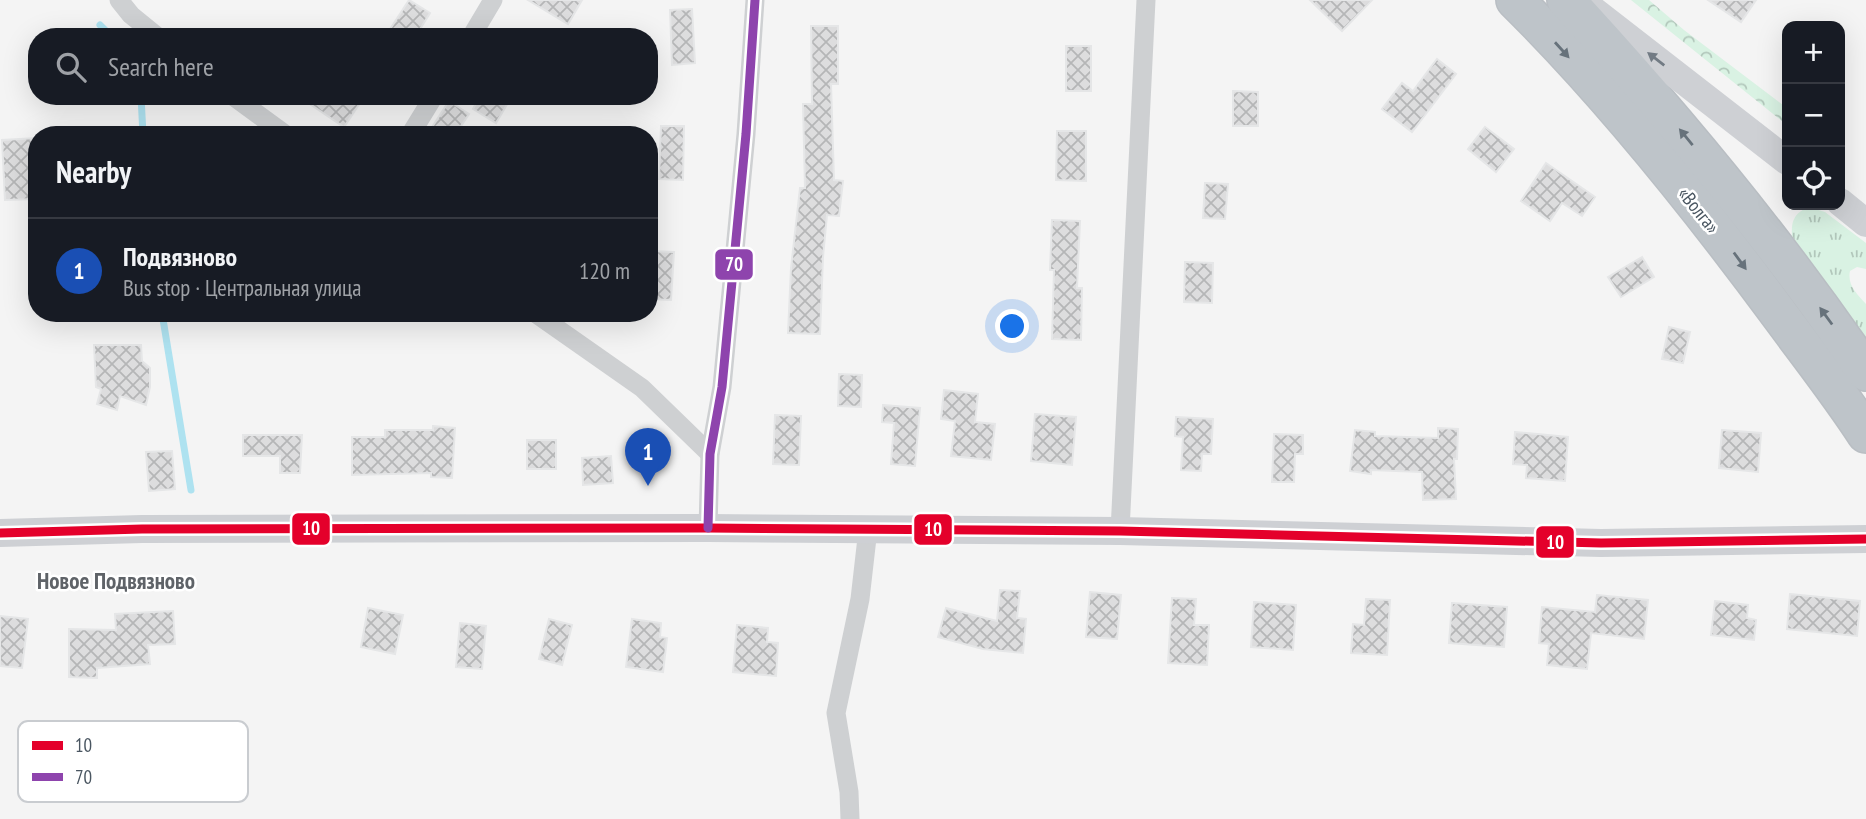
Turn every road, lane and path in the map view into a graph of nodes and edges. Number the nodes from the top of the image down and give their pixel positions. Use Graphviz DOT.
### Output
graph roads {
  1 [pos="119,0"];
  2 [pos="493,0"];
  3 [pos="755,0"];
  4 [pos="1146,0"];
  5 [pos="1515,0"];
  6 [pos="1566,0"];
  7 [pos="1581,0"];
  8 [pos="147,28"];
  9 [pos="476,28"];
  10 [pos="245,105"];
  11 [pos="428,105"];
  12 [pos="274,126"];
  13 [pos="416,126"];
  14 [pos="1782,157"];
  15 [pos="1845,206"];
  16 [pos="1865,222"];
  17 [pos="548,322"];
  18 [pos="1866,372"];
  19 [pos="1866,434"];
  20 [pos="710,454"];
  21 [pos="708,528"];
  22 [pos="868,529"];
  23 [pos="1120,531"];
  24 [pos="0,533"];
  25 [pos="1866,539"];
  26 [pos="850,819"];
  1 -- 8 [label="street"];
  2 -- 9 [label="street"];
  3 -- 20 [label="street"];
  4 -- 23 [label="street"];
  5 -- 19 [label="highway, «Волга», one-way"];
  18 -- 6 [label="highway, «Волга», one-way"];
  14 -- 7 [label="main road, one-way"];
  10 -- 12 [label="street"];
  11 -- 13 [label="street"];
  15 -- 16 [label="main road"];
  17 -- 20 [label="street"];
  20 -- 21 [label="street"];
  21 -- 22 [label="main road"];
  21 -- 24 [label="main road"];
  22 -- 23 [label="main road"];
  22 -- 26 [label="street"];
  23 -- 25 [label="main road"];
}
